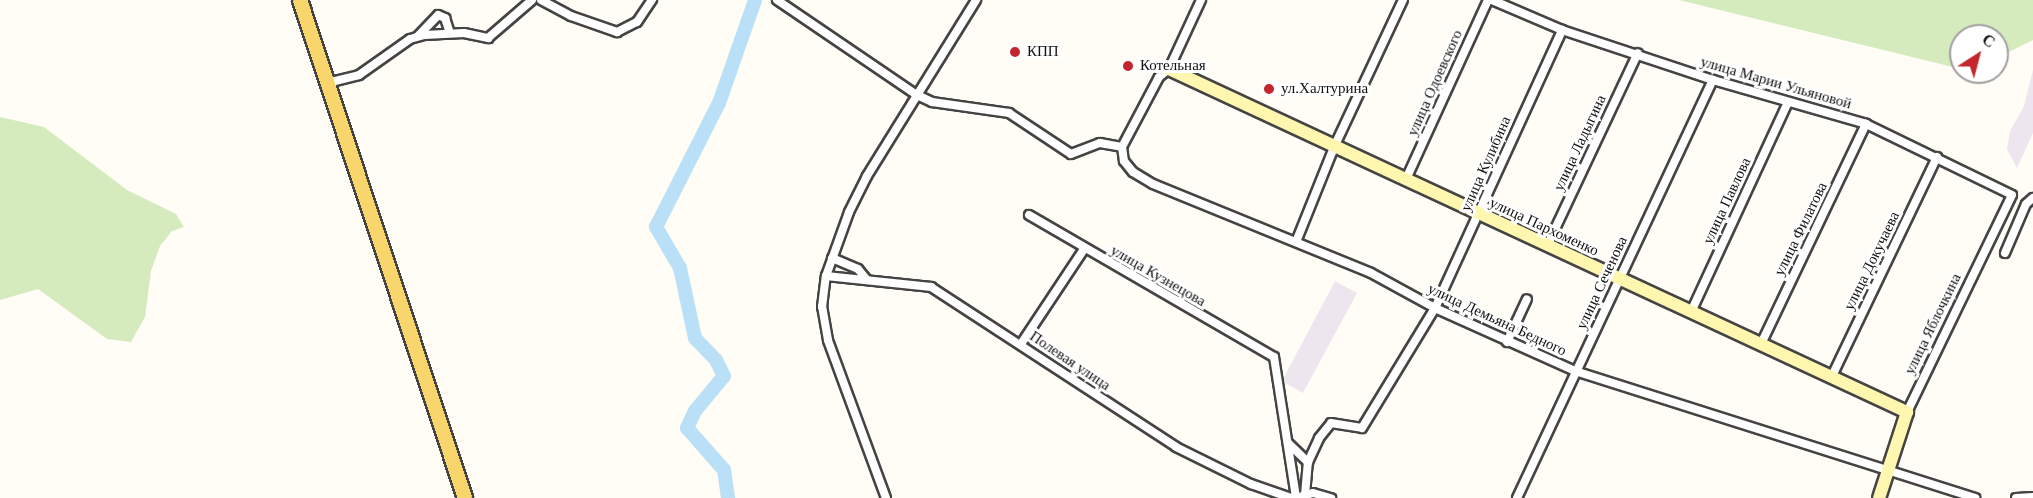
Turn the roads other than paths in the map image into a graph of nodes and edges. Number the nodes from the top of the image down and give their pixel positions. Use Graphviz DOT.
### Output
graph roads {
  1 [pos="300,0"];
  2 [pos="532,0"];
  3 [pos="541,0"];
  4 [pos="652,0"];
  5 [pos="777,0"];
  6 [pos="976,0"];
  7 [pos="1201,0"];
  8 [pos="1403,0"];
  9 [pos="1490,0"];
  10 [pos="1562,30"];
  11 [pos="450,33"];
  12 [pos="417,37"];
  13 [pos="1638,53"];
  14 [pos="1169,69"];
  15 [pos="1713,80"];
  16 [pos="327,83"];
  17 [pos="917,95"];
  18 [pos="1788,102"];
  19 [pos="1866,124"];
  20 [pos="1335,145"];
  21 [pos="1122,147"];
  22 [pos="1937,158"];
  23 [pos="1407,177"];
  24 [pos="2013,195"];
  25 [pos="2033,198"];
  26 [pos="1479,213"];
  27 [pos="1029,215"];
  28 [pos="1296,242"];
  29 [pos="1547,246"];
  30 [pos="1084,249"];
  31 [pos="2005,253"];
  32 [pos="832,258"];
  33 [pos="826,276"];
  34 [pos="1619,278"];
  35 [pos="866,279"];
  36 [pos="1527,299"];
  37 [pos="1435,308"];
  38 [pos="1691,312"];
  39 [pos="1507,342"];
  40 [pos="1021,344"];
  41 [pos="1761,344"];
  42 [pos="1575,371"];
  43 [pos="1832,376"];
  44 [pos="1907,412"];
  45 [pos="1288,443"];
  46 [pos="1308,462"];
  47 [pos="1889,469"];
  48 [pos="1300,497"];
  49 [pos="2033,497"];
  50 [pos="465,498"];
  51 [pos="886,498"];
  52 [pos="1291,498"];
  53 [pos="1331,498"];
  54 [pos="1517,498"];
  55 [pos="1879,498"];
  56 [pos="1975,498"];
  57 [pos="2016,498"];
  1 -- 16 [label="main road"];
  2 -- 11 [label="street"];
  3 -- 4 [label="street"];
  5 -- 17 [label="street"];
  6 -- 17 [label="street"];
  7 -- 14 [label="street"];
  8 -- 20 [label="street"];
  9 -- 10 [label="street, улица Марии Ульяновой"];
  9 -- 23 [label="street, улица Одоевского"];
  10 -- 13 [label="street, улица Марии Ульяновой"];
  10 -- 26 [label="street, улица Кулибина"];
  11 -- 12 [label="street"];
  11 -- 12 [label="street"];
  12 -- 16 [label="street"];
  13 -- 15 [label="street, улица Марии Ульяновой"];
  13 -- 29 [label="street, улица Ладыгина"];
  14 -- 20 [label="street, улица Пархоменко"];
  14 -- 21 [label="street"];
  15 -- 18 [label="street, улица Марии Ульяновой"];
  15 -- 34 [label="street, улица Сеченова"];
  16 -- 50 [label="main road"];
  17 -- 21 [label="street"];
  17 -- 32 [label="street"];
  18 -- 19 [label="street, улица Марии Ульяновой"];
  18 -- 38 [label="street, улица Павлова"];
  19 -- 22 [label="street, улица Марии Ульяновой"];
  19 -- 41 [label="street, улица Филатова"];
  20 -- 23 [label="street, улица Пархоменко"];
  20 -- 28 [label="street"];
  21 -- 28 [label="street, улица Демьяна Бедного"];
  22 -- 24 [label="street, улица Марии Ульяновой"];
  22 -- 43 [label="street, улица Докучаева"];
  23 -- 26 [label="street, улица Пархоменко"];
  24 -- 44 [label="street, улица Яблочкина"];
  25 -- 31 [label="street"];
  26 -- 29 [label="street, улица Пархоменко"];
  26 -- 37 [label="street, улица Кулибина"];
  27 -- 30 [label="street, улица Кузнецова"];
  28 -- 37 [label="street, улица Демьяна Бедного"];
  29 -- 34 [label="street, улица Пархоменко"];
  30 -- 40 [label="street"];
  30 -- 45 [label="street, улица Кузнецова"];
  32 -- 33 [label="street"];
  32 -- 35 [label="street"];
  33 -- 35 [label="street, Полевая улица"];
  33 -- 51 [label="street"];
  34 -- 38 [label="street, улица Пархоменко"];
  34 -- 42 [label="street, улица Сеченова"];
  35 -- 40 [label="street, Полевая улица"];
  36 -- 39 [label="street"];
  37 -- 39 [label="street, улица Демьяна Бедного"];
  37 -- 46 [label="street, улица Кулибина"];
  38 -- 41 [label="street, улица Пархоменко"];
  39 -- 42 [label="street, улица Демьяна Бедного"];
  40 -- 52 [label="street, Полевая улица"];
  41 -- 43 [label="street, улица Пархоменко"];
  42 -- 47 [label="street, улица Демьяна Бедного"];
  42 -- 54 [label="street, улица Сеченова"];
  43 -- 44 [label="street, улица Пархоменко"];
  44 -- 47 [label="street, улица Яблочкина"];
  45 -- 46 [label="street"];
  45 -- 48 [label="street"];
  46 -- 48 [label="street"];
  47 -- 55 [label="street, улица Яблочкина"];
  47 -- 56 [label="street, улица Демьяна Бедного"];
  48 -- 53 [label="street"];
  49 -- 57 [label="street"];
}
